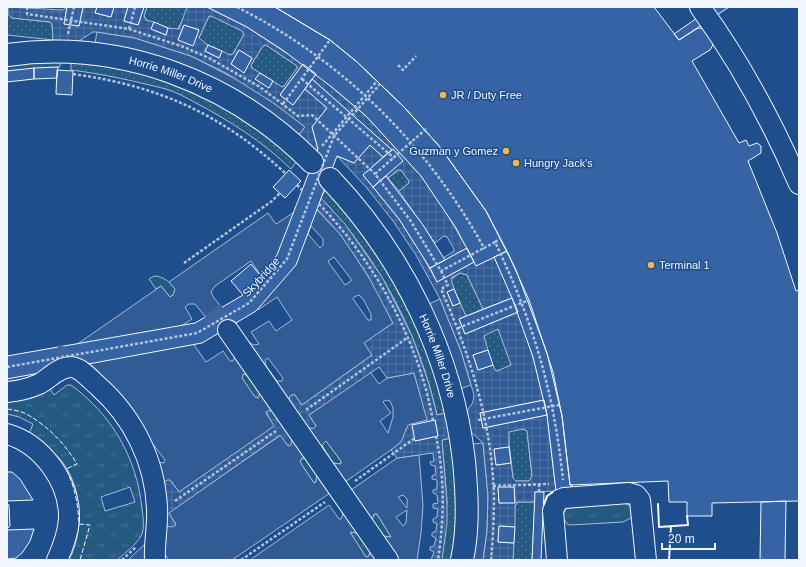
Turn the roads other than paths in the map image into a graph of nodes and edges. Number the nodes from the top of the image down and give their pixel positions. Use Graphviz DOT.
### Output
graph roads {
  1 [pos="700,7"];
  2 [pos="7,55"];
  3 [pos="316,155"];
  4 [pos="330,179"];
  5 [pos="799,184"];
  6 [pos="228,330"];
  7 [pos="7,392"];
  8 [pos="7,434"];
  9 [pos="147,555"];
  10 [pos="57,560"];
  11 [pos="388,560"];
  12 [pos="462,560"];
  13 [pos="557,560"];
  14 [pos="646,560"];
  1 -- 5 [label="street"];
  2 -- 3 [label="main road, Horrie Miller Drive"];
  4 -- 12 [label="main road, Horrie Miller Drive"];
  6 -- 11 [label="street"];
  7 -- 9 [label="street"];
  8 -- 10 [label="street"];
  13 -- 14 [label="street"];
}
